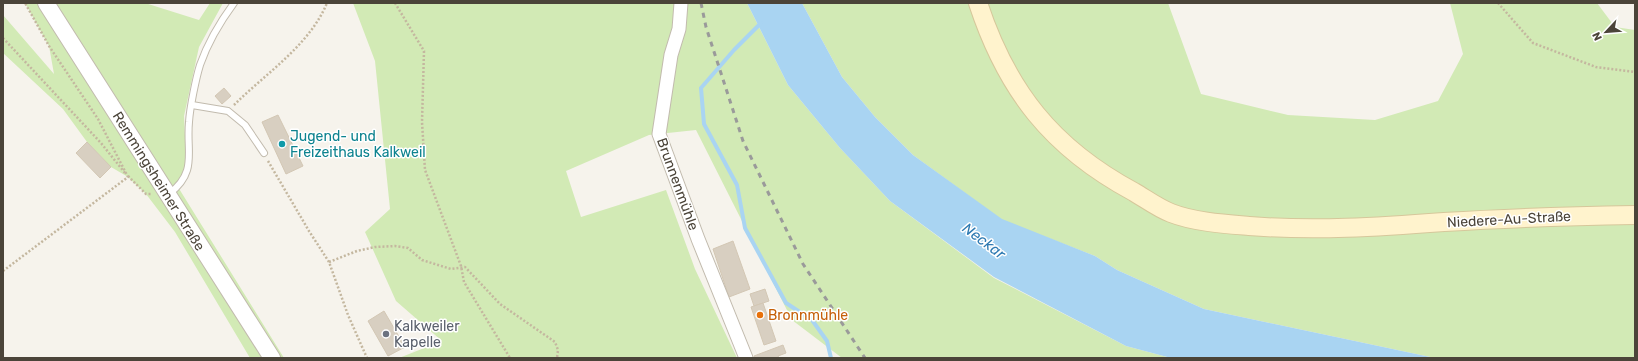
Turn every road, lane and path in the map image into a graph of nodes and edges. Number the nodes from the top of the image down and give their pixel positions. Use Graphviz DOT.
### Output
graph roads {
  1 [pos="24,3"];
  2 [pos="46,3"];
  3 [pos="234,3"];
  4 [pos="327,3"];
  5 [pos="395,3"];
  6 [pos="681,3"];
  7 [pos="978,3"];
  8 [pos="1498,3"];
  9 [pos="3,38"];
  10 [pos="1635,72"];
  11 [pos="192,105"];
  12 [pos="228,111"];
  13 [pos="264,153"];
  14 [pos="128,177"];
  15 [pos="168,195"];
  16 [pos="1635,215"];
  17 [pos="329,262"];
  18 [pos="461,266"];
  19 [pos="3,271"];
  20 [pos="272,358"];
  21 [pos="367,358"];
  22 [pos="510,358"];
  23 [pos="557,358"];
  24 [pos="746,358"];
  1 -- 14 [label="path"];
  2 -- 15 [label="street, Remmingsheimer Straße"];
  3 -- 11 [label="lane"];
  4 -- 12 [label="path"];
  5 -- 18 [label="path"];
  6 -- 24 [label="street, Brunnenmühle"];
  7 -- 16 [label="main road, Niedere-Au-Straße"];
  8 -- 10 [label="path"];
  9 -- 14 [label="path"];
  11 -- 12 [label="lane"];
  11 -- 15 [label="lane"];
  12 -- 13 [label="lane"];
  13 -- 17 [label="path"];
  14 -- 15 [label="path"];
  14 -- 19 [label="path"];
  15 -- 20 [label="street, Remmingsheimer Straße"];
  17 -- 18 [label="path"];
  17 -- 21 [label="path"];
  18 -- 22 [label="path"];
  18 -- 23 [label="path"];
}
